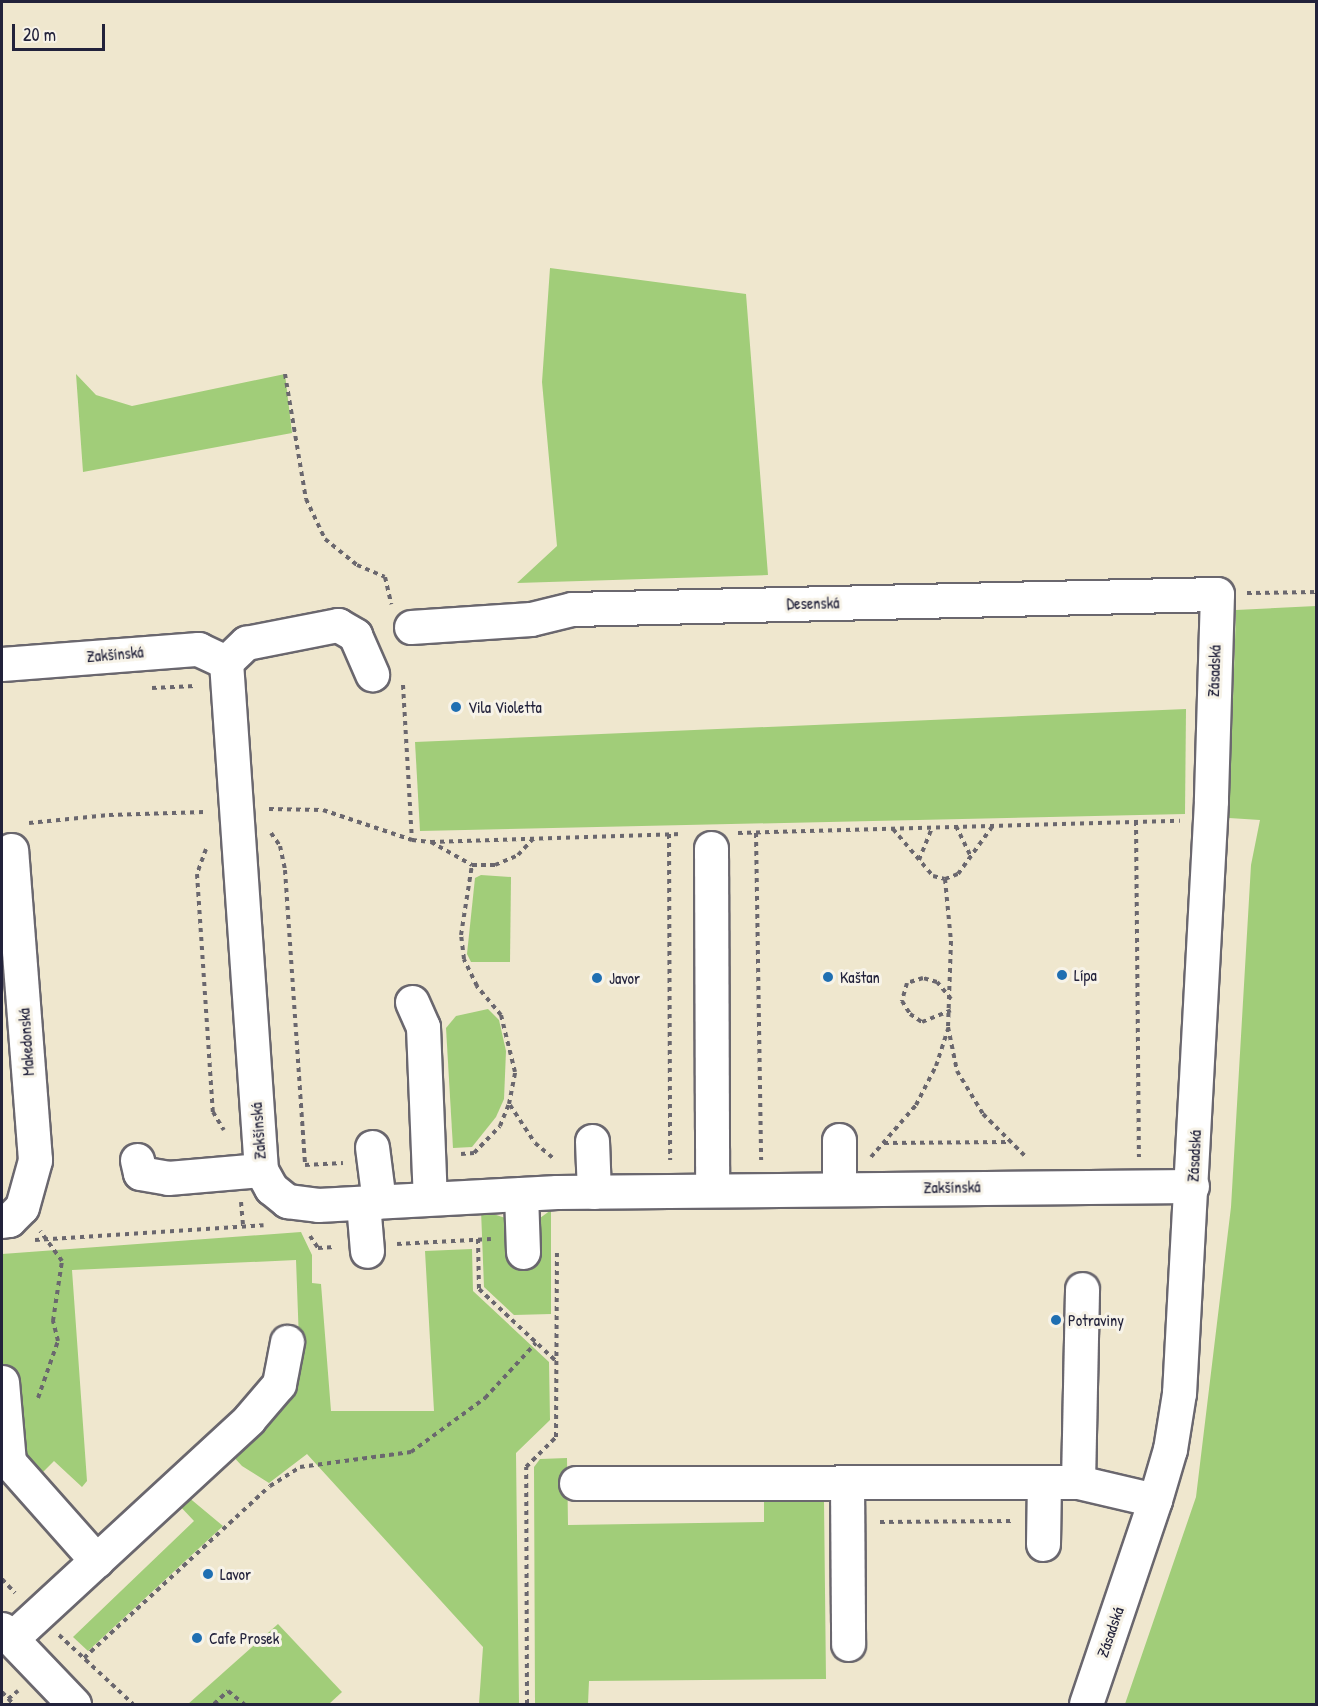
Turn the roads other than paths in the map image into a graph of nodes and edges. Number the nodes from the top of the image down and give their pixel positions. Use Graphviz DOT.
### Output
graph roads {
  1 [pos="1217,594"];
  2 [pos="401,618"];
  3 [pos="226,662"];
  4 [pos="2,663"];
  5 [pos="387,674"];
  6 [pos="712,838"];
  7 [pos="11,850"];
  8 [pos="412,1002"];
  9 [pos="839,1140"];
  10 [pos="592,1141"];
  11 [pos="373,1154"];
  12 [pos="137,1160"];
  13 [pos="261,1170"];
  14 [pos="1192,1186"];
  15 [pos="839,1188"];
  16 [pos="712,1190"];
  17 [pos="594,1192"];
  18 [pos="521,1194"];
  19 [pos="430,1198"];
  20 [pos="371,1202"];
  21 [pos="13,1231"];
  22 [pos="523,1245"];
  23 [pos="367,1248"];
  24 [pos="1082,1289"];
  25 [pos="287,1342"];
  26 [pos="2,1382"];
  27 [pos="847,1482"];
  28 [pos="1044,1482"];
  29 [pos="1078,1482"];
  30 [pos="576,1483"];
  31 [pos="1155,1500"];
  32 [pos="1043,1544"];
  33 [pos="97,1561"];
  34 [pos="6,1634"];
  35 [pos="848,1644"];
  36 [pos="74,1704"];
  37 [pos="1086,1704"];
  1 -- 2 [label="street, Desenská"];
  1 -- 14 [label="street, Zásadská"];
  3 -- 4 [label="street, Zakšínská"];
  3 -- 5 [label="street"];
  3 -- 13 [label="street, Zakšínská"];
  6 -- 16 [label="street"];
  7 -- 21 [label="street, Makedonská"];
  8 -- 19 [label="street"];
  9 -- 15 [label="street"];
  10 -- 17 [label="street"];
  11 -- 20 [label="street"];
  12 -- 13 [label="street"];
  13 -- 20 [label="street, Zakšínská"];
  14 -- 15 [label="street, Zakšínská"];
  14 -- 31 [label="street, Zásadská"];
  15 -- 16 [label="street, Zakšínská"];
  16 -- 17 [label="street, Zakšínská"];
  17 -- 18 [label="street, Zakšínská"];
  18 -- 19 [label="street, Zakšínská"];
  18 -- 22 [label="street"];
  19 -- 20 [label="street, Zakšínská"];
  20 -- 23 [label="street"];
  24 -- 29 [label="street"];
  25 -- 33 [label="street"];
  26 -- 33 [label="street"];
  27 -- 28 [label="street"];
  27 -- 30 [label="street"];
  27 -- 35 [label="street"];
  28 -- 29 [label="street"];
  28 -- 32 [label="street"];
  29 -- 31 [label="street"];
  31 -- 37 [label="street, Zásadská"];
  33 -- 34 [label="street"];
  34 -- 36 [label="street"];
}
